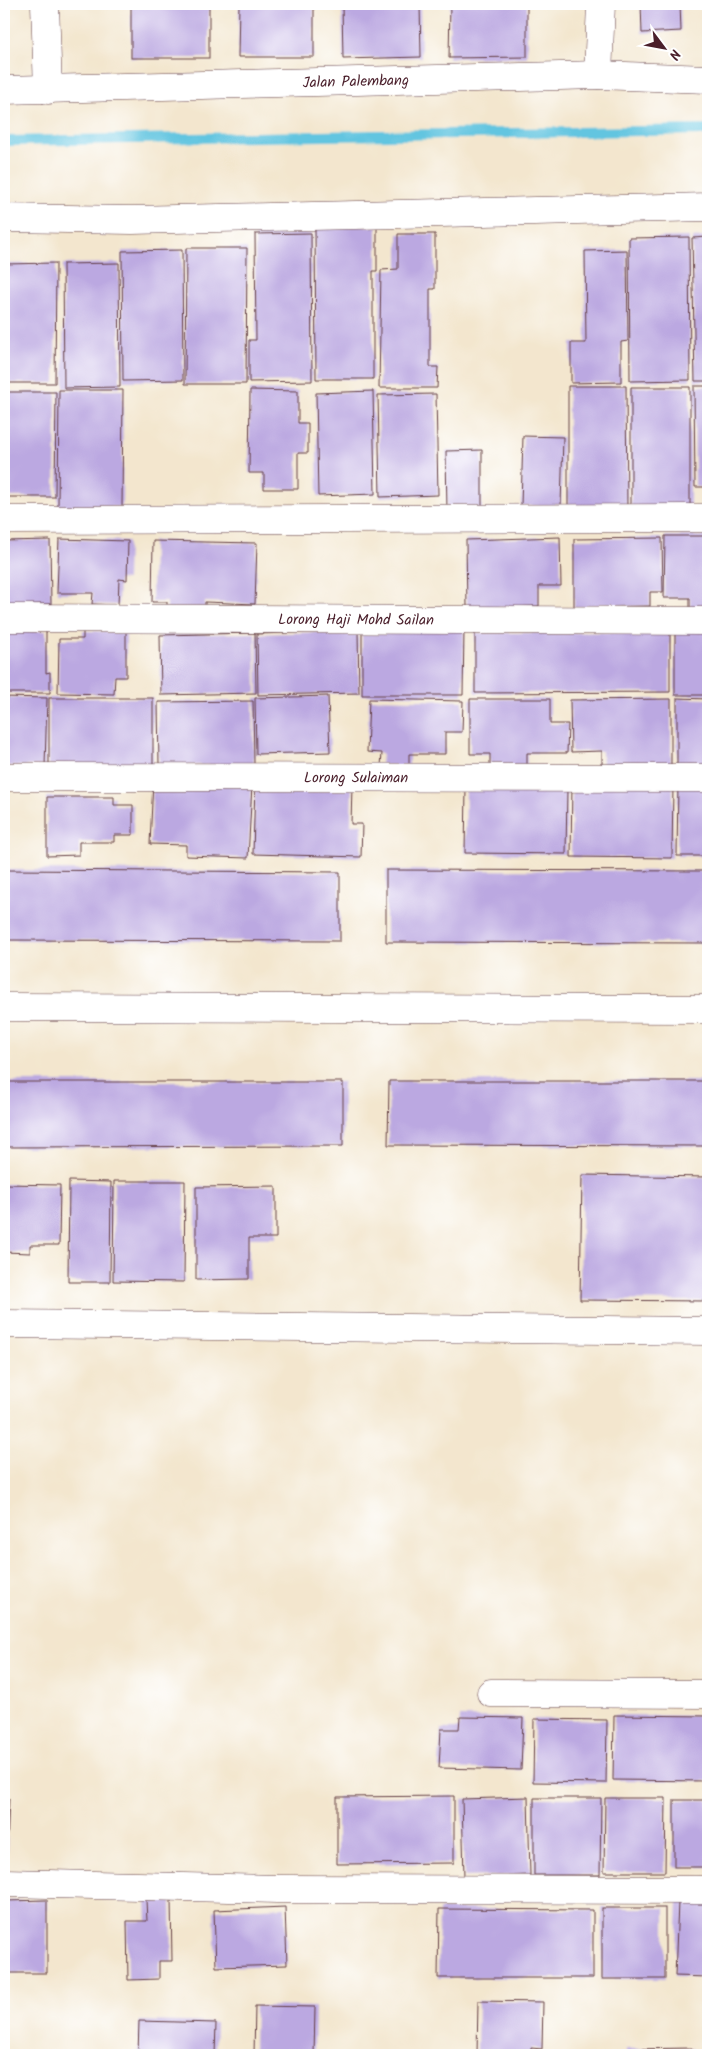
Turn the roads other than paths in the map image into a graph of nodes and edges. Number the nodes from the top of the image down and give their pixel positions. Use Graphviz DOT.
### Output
graph roads {
  1 [pos="45,4"];
  2 [pos="601,4"];
  3 [pos="598,75"];
  4 [pos="708,79"];
  5 [pos="4,90"];
  6 [pos="48,90"];
  7 [pos="708,207"];
  8 [pos="4,218"];
  9 [pos="708,518"];
  10 [pos="4,520"];
  11 [pos="4,618"];
  12 [pos="708,621"];
  13 [pos="4,777"];
  14 [pos="708,778"];
  15 [pos="4,1007"];
  16 [pos="708,1009"];
  17 [pos="4,1324"];
  18 [pos="708,1331"];
  19 [pos="491,1693"];
  20 [pos="708,1694"];
  21 [pos="4,1882"];
  22 [pos="708,1890"];
  1 -- 6 [label="street"];
  2 -- 3 [label="street"];
  3 -- 4 [label="street, Jalan Palembang"];
  3 -- 6 [label="street, Jalan Palembang"];
  5 -- 6 [label="street, Jalan Palembang"];
  7 -- 8 [label="street"];
  9 -- 10 [label="street"];
  11 -- 12 [label="street, Lorong Haji Mohd Sailan"];
  13 -- 14 [label="street, Lorong Sulaiman"];
  15 -- 16 [label="street"];
  17 -- 18 [label="street"];
  19 -- 20 [label="street"];
  21 -- 22 [label="street"];
}
